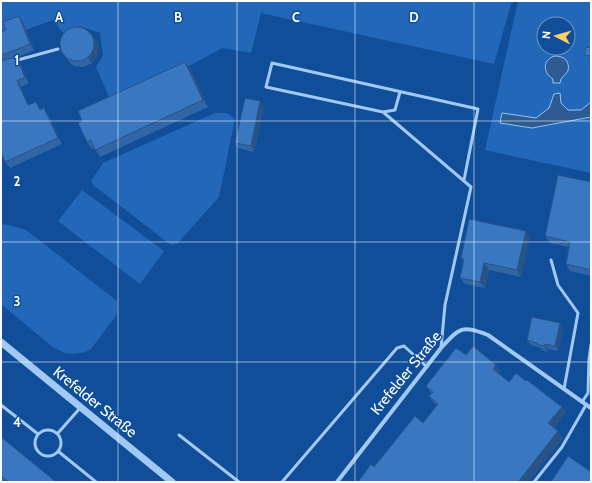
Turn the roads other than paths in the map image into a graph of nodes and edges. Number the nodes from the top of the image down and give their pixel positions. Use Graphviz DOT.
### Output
graph roads {
  1 [pos="58,49"];
  2 [pos="8,63"];
  3 [pos="400,92"];
  4 [pos="383,112"];
  5 [pos="464,180"];
  6 [pos="551,260"];
  7 [pos="1,342"];
  8 [pos="591,345"];
  9 [pos="441,348"];
  10 [pos="426,366"];
  11 [pos="564,390"];
  12 [pos="584,404"];
  13 [pos="1,405"];
  14 [pos="81,407"];
  15 [pos="591,408"];
  16 [pos="58,433"];
  17 [pos="38,434"];
  18 [pos="179,435"];
  19 [pos="59,452"];
  20 [pos="96,482"];
  21 [pos="172,482"];
  22 [pos="239,482"];
  23 [pos="282,482"];
  24 [pos="337,482"];
  25 [pos="534,482"];
  1 -- 2 [label="lane"];
  3 -- 4 [label="lane"];
  3 -- 4 [label="lane"];
  3 -- 5 [label="lane"];
  4 -- 5 [label="lane"];
  5 -- 9 [label="lane"];
  6 -- 11 [label="lane"];
  7 -- 14 [label="street, Krefelder Straße"];
  8 -- 12 [label="lane"];
  9 -- 10 [label="street, Krefelder Straße"];
  9 -- 11 [label="street, Krefelder Straße"];
  10 -- 23 [label="lane"];
  10 -- 24 [label="street, Krefelder Straße"];
  11 -- 12 [label="street, Krefelder Straße"];
  12 -- 15 [label="street, Krefelder Straße"];
  12 -- 25 [label="lane"];
  13 -- 17 [label="lane"];
  14 -- 16 [label="lane"];
  14 -- 21 [label="street, Krefelder Straße"];
  16 -- 17 [label="lane"];
  16 -- 19 [label="lane"];
  17 -- 19 [label="lane"];
  18 -- 22 [label="lane"];
  19 -- 20 [label="lane"];
}
